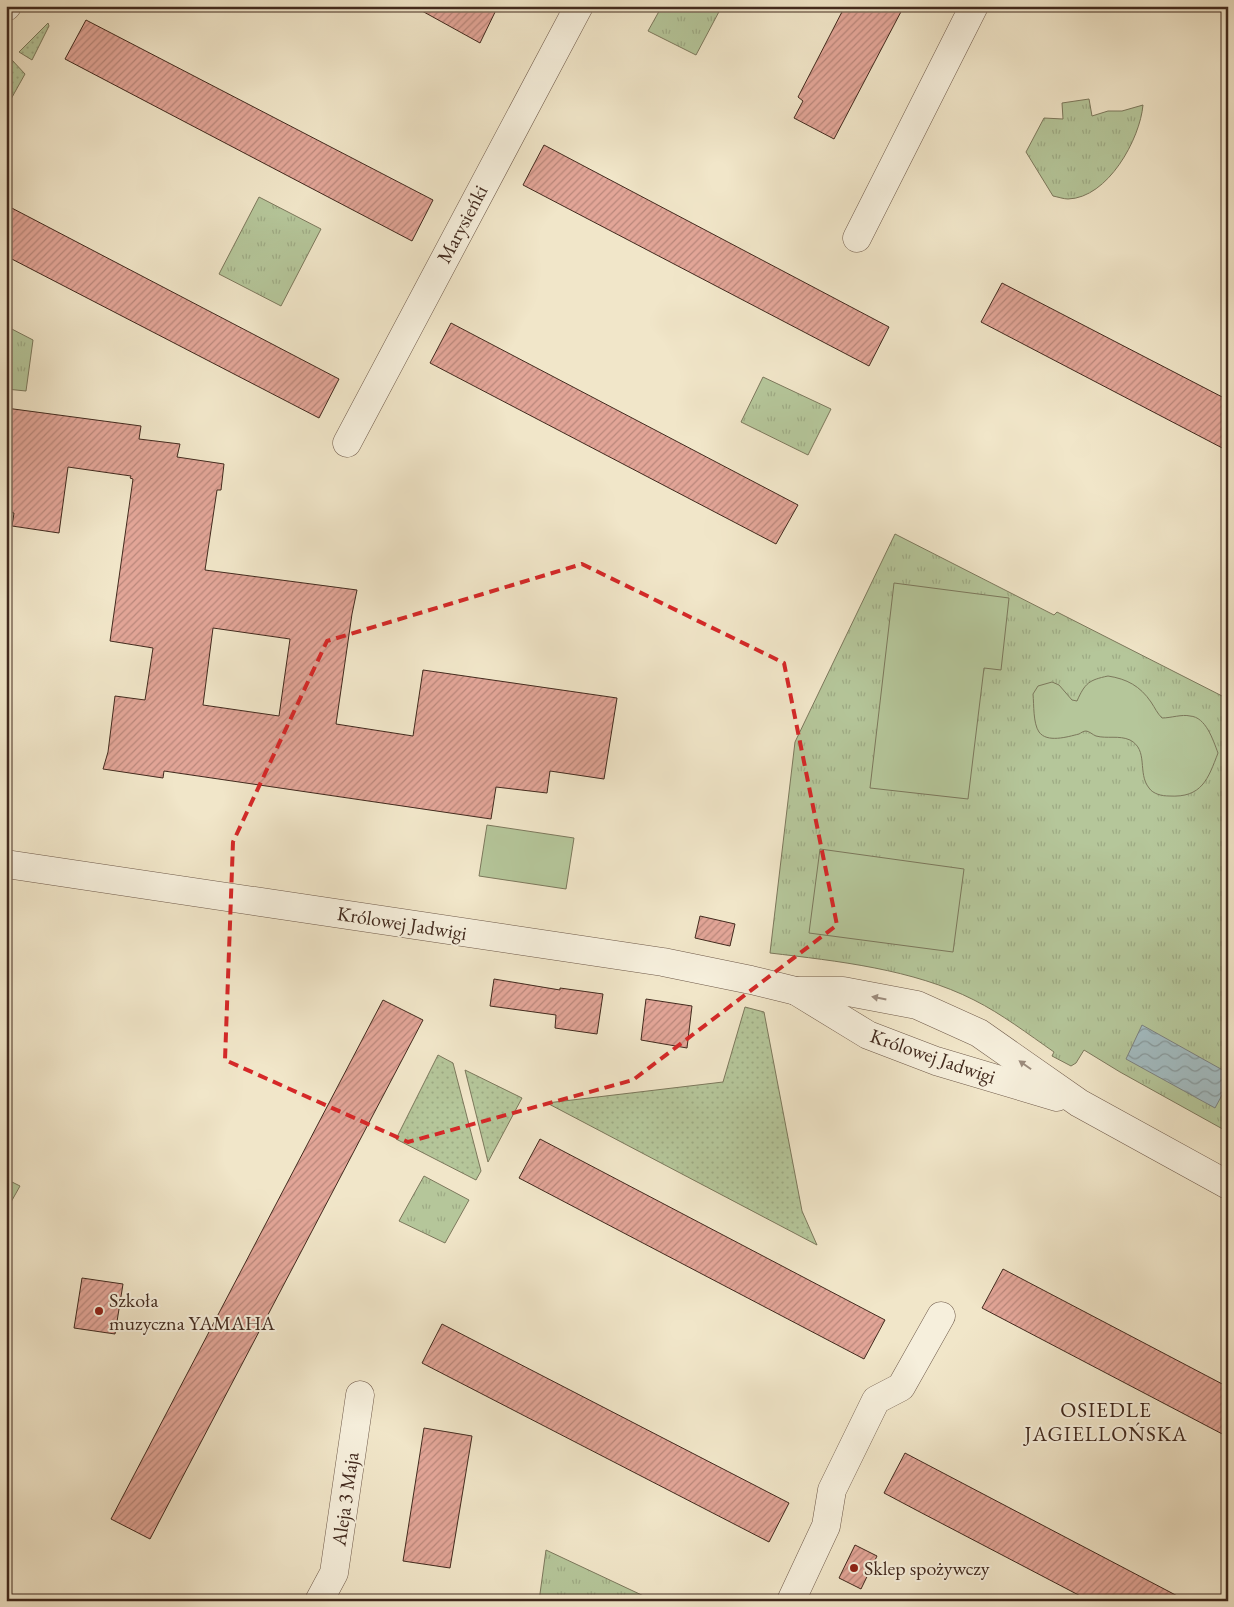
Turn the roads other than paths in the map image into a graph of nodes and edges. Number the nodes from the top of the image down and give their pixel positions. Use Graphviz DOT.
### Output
graph roads {
  1 [pos="579,6"];
  2 [pos="974,6"];
  3 [pos="858,238"];
  4 [pos="347,443"];
  5 [pos="6,864"];
  6 [pos="796,991"];
  7 [pos="1079,1103"];
  8 [pos="1228,1185"];
  9 [pos="941,1316"];
  10 [pos="360,1395"];
  11 [pos="319,1601"];
  12 [pos="791,1601"];
  1 -- 4 [label="street, Marysieńki"];
  2 -- 3 [label="street"];
  5 -- 6 [label="street, Królowej Jadwigi"];
  6 -- 7 [label="street, Królowej Jadwigi"];
  7 -- 6 [label="street, Królowej Jadwigi, one-way"];
  7 -- 8 [label="street, Królowej Jadwigi"];
  9 -- 12 [label="street"];
  10 -- 11 [label="street, Aleja 3 Maja"];
}
